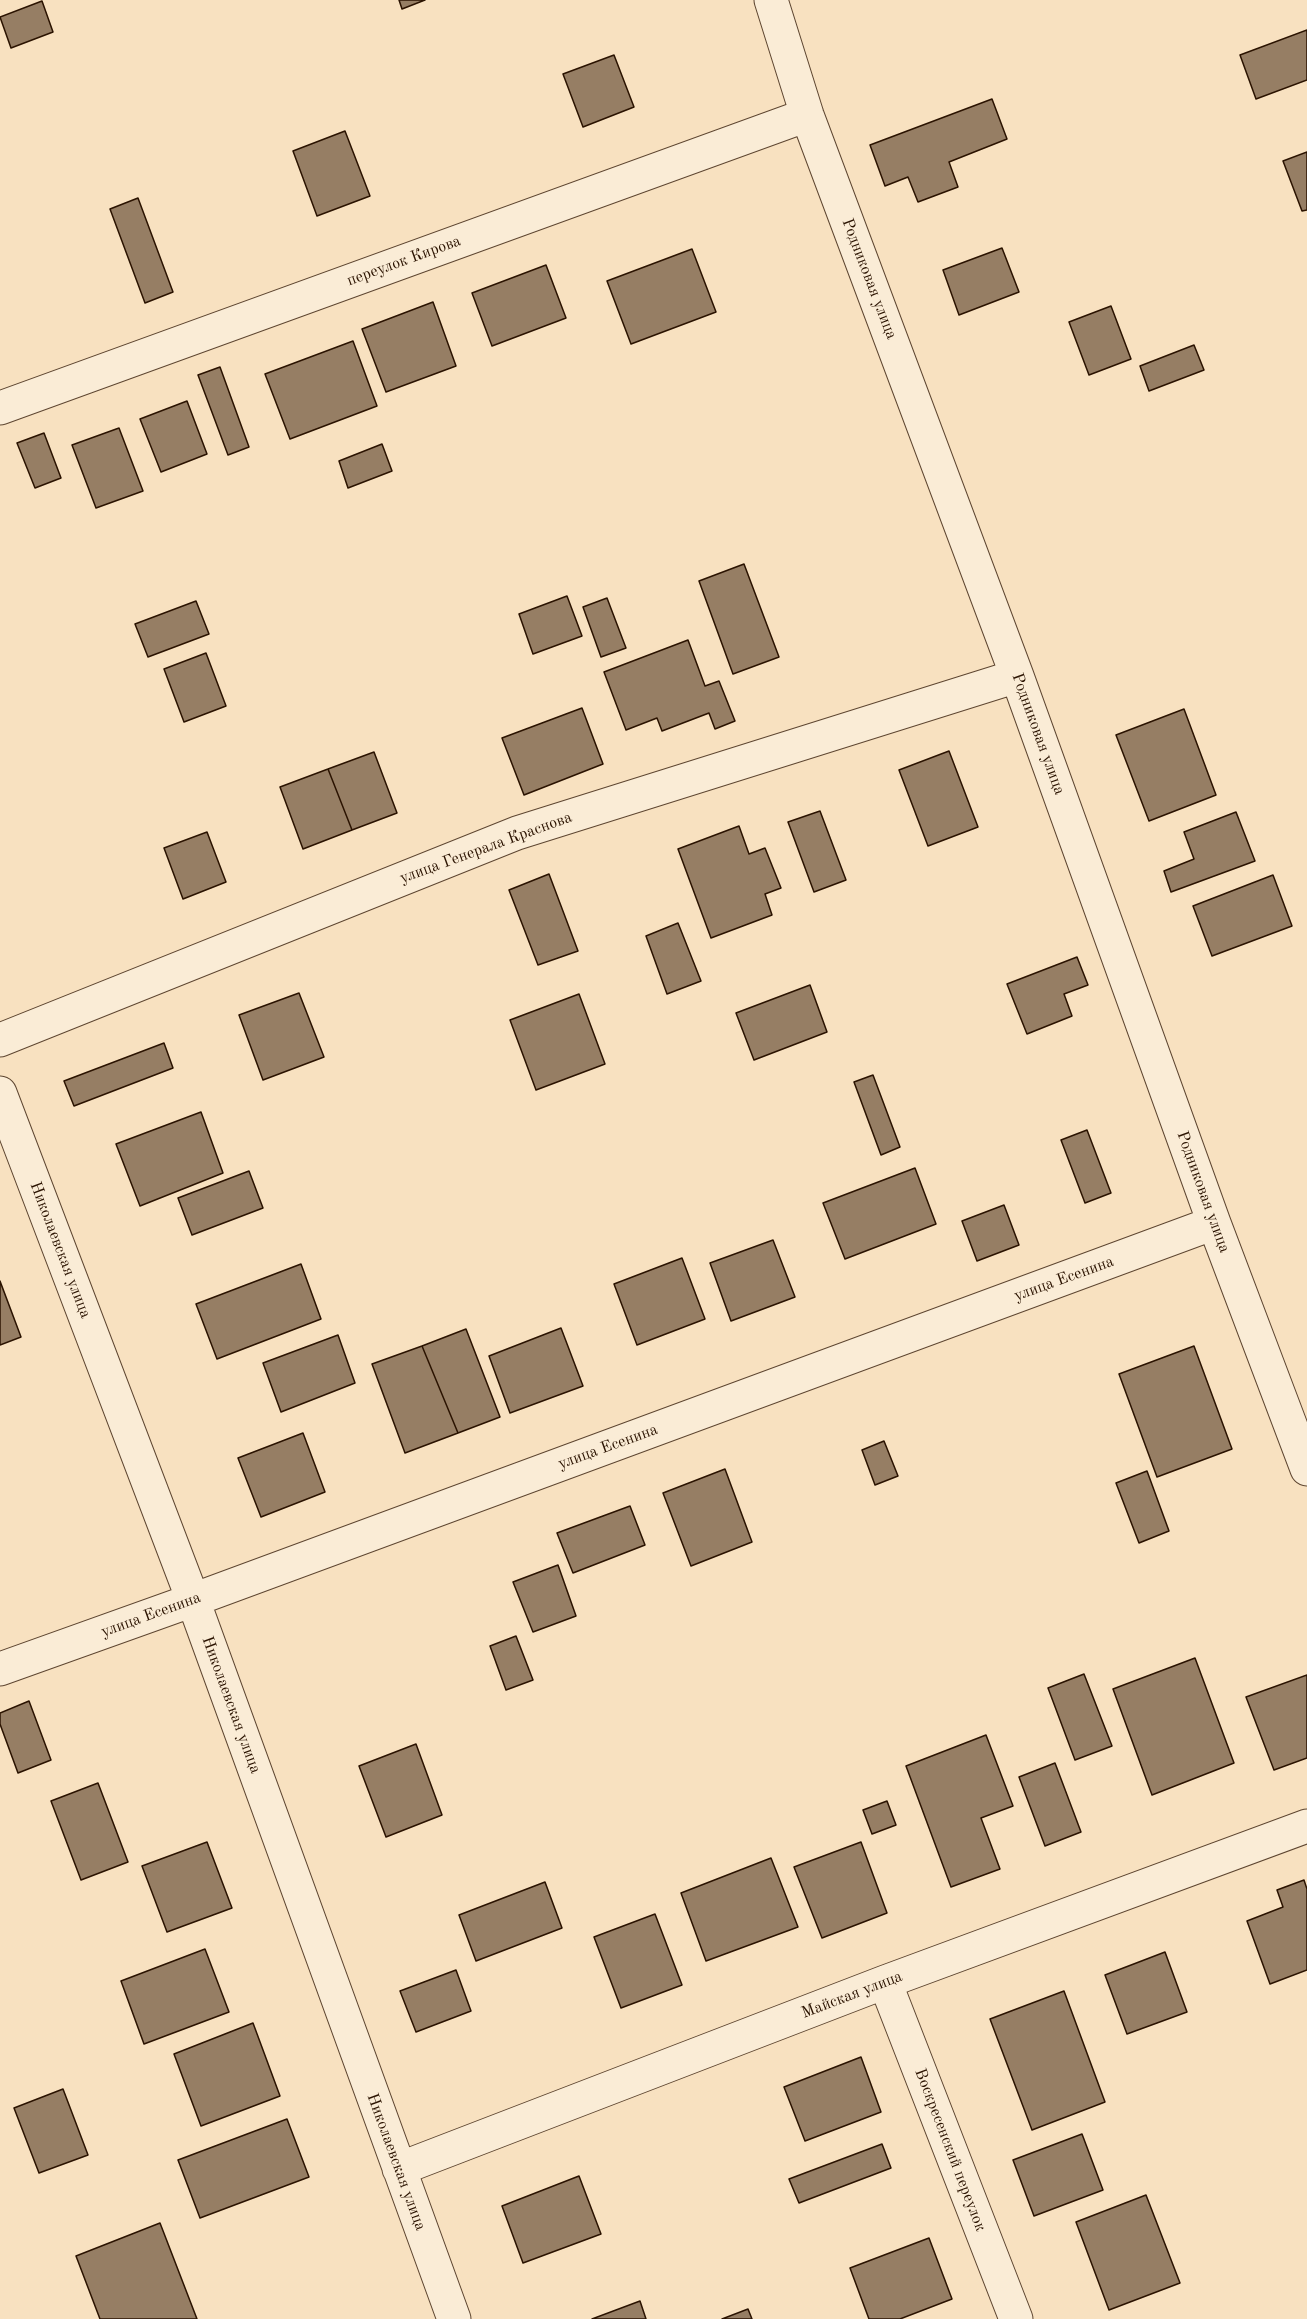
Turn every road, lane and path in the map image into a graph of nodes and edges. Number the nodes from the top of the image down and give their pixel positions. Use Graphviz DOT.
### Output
graph roads {
  1 [pos="771,0"];
  2 [pos="807,115"];
  3 [pos="0,408"];
  4 [pos="1017,676"];
  5 [pos="0,1040"];
  6 [pos="0,1093"];
  7 [pos="1215,1224"];
  8 [pos="1307,1469"];
  9 [pos="193,1600"];
  10 [pos="0,1670"];
  11 [pos="1307,1826"];
  12 [pos="885,1982"];
  13 [pos="399,2169"];
  14 [pos="454,2319"];
  15 [pos="1016,2319"];
  1 -- 2 [label="street, Родниковая улица"];
  2 -- 3 [label="street, переулок Кирова"];
  2 -- 4 [label="street, Родниковая улица"];
  4 -- 5 [label="street, улица Генерала Краснова"];
  4 -- 7 [label="street, Родниковая улица"];
  6 -- 9 [label="street, Николаевская улица"];
  7 -- 8 [label="street, Родниковая улица"];
  7 -- 9 [label="street, улица Есенина"];
  9 -- 10 [label="street, улица Есенина"];
  9 -- 13 [label="street, Николаевская улица"];
  11 -- 12 [label="street, Майская улица"];
  12 -- 13 [label="street, Майская улица"];
  12 -- 15 [label="street, Воскресенский переулок"];
  13 -- 14 [label="street, Николаевская улица"];
}
